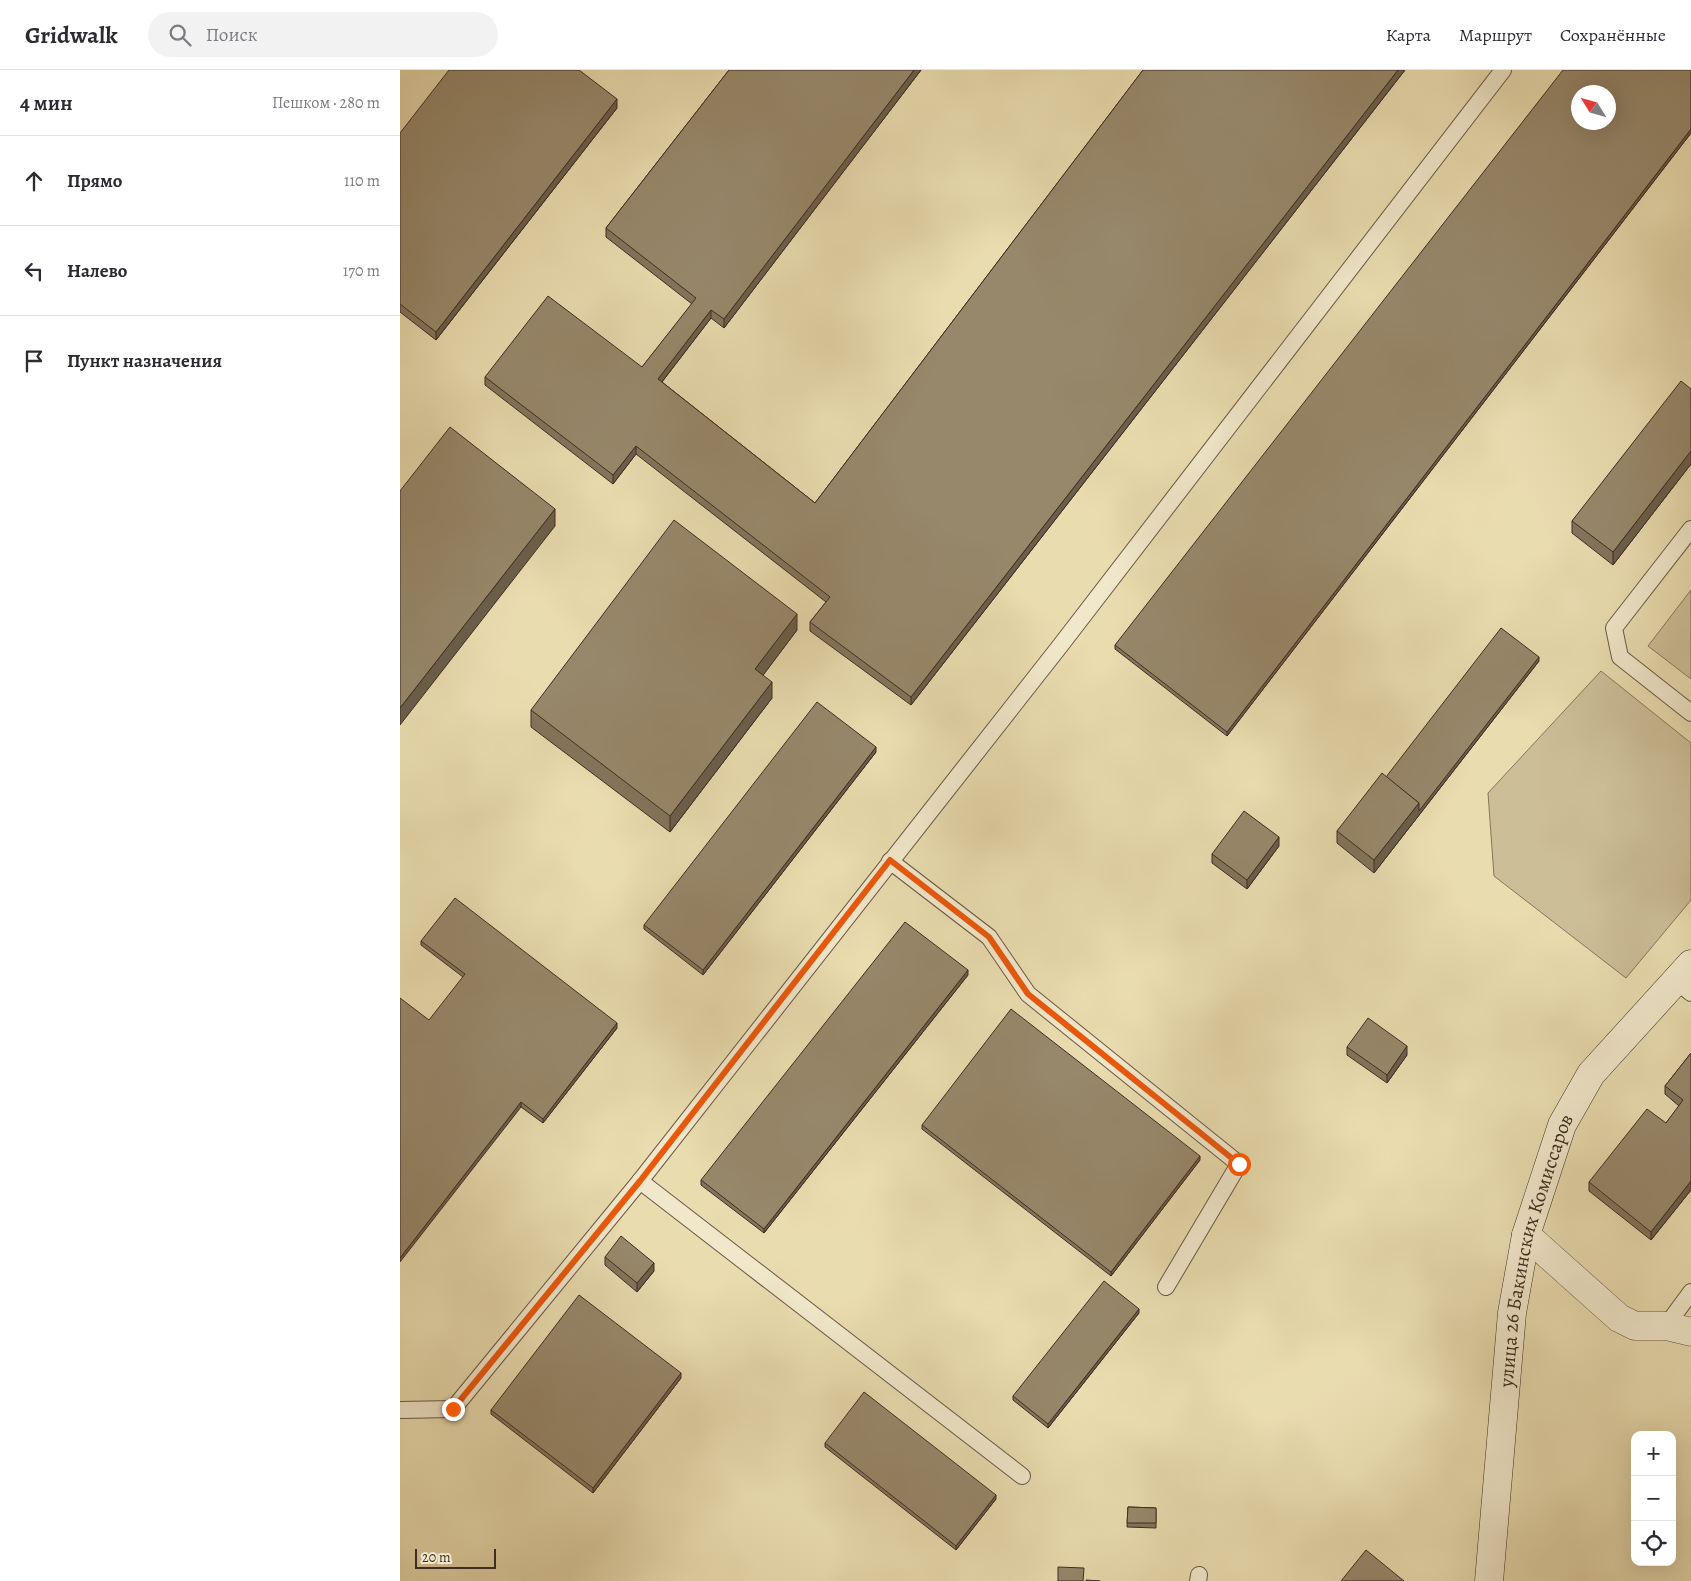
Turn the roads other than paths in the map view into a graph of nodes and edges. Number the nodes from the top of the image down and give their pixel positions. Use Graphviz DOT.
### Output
graph roads {
  1 [pos="1504,70"];
  2 [pos="1691,529"];
  3 [pos="1691,713"];
  4 [pos="890,860"];
  5 [pos="1686,979"];
  6 [pos="640,1181"];
  7 [pos="1526,1235"];
  8 [pos="1166,1287"];
  9 [pos="1691,1292"];
  10 [pos="1678,1329"];
  11 [pos="400,1410"];
  12 [pos="1022,1476"];
  13 [pos="1489,1581"];
  1 -- 4 [label="lane"];
  2 -- 3 [label="lane"];
  4 -- 6 [label="lane"];
  4 -- 8 [label="lane"];
  5 -- 7 [label="main road, улица 26 Бакинских Комиссаров"];
  6 -- 11 [label="lane"];
  6 -- 12 [label="lane"];
  7 -- 10 [label="main road"];
  7 -- 13 [label="main road, улица 26 Бакинских Комиссаров"];
  9 -- 10 [label="lane"];
}
